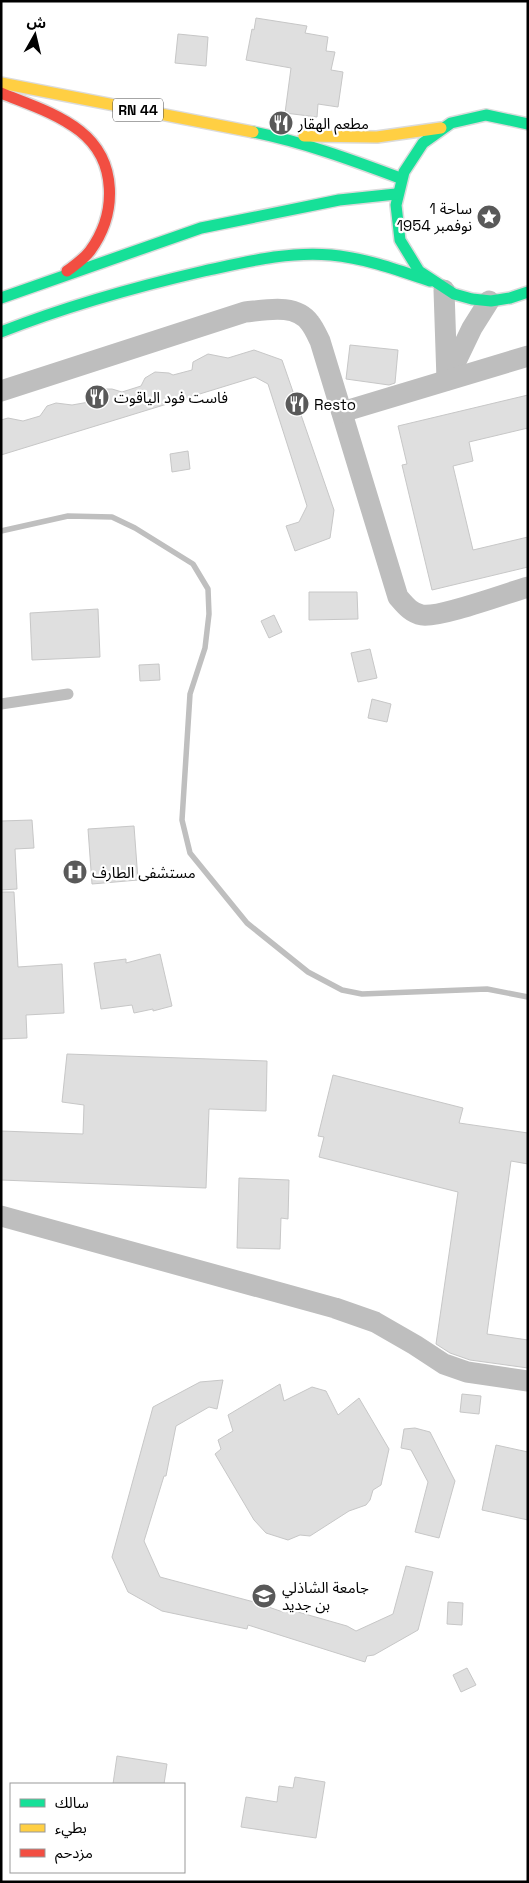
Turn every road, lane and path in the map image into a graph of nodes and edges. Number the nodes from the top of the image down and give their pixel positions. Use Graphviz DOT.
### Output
graph roads {
  1 [pos="1,83"];
  2 [pos="1,93"];
  3 [pos="524,122"];
  4 [pos="440,128"];
  5 [pos="275,136"];
  6 [pos="400,178"];
  7 [pos="396,194"];
  8 [pos="437,285"];
  9 [pos="528,292"];
  10 [pos="5,297"];
  11 [pos="489,301"];
  12 [pos="1,332"];
  13 [pos="528,356"];
  14 [pos="447,380"];
  15 [pos="1,391"];
  16 [pos="342,412"];
  17 [pos="528,587"];
  18 [pos="68,694"];
  19 [pos="1,704"];
  20 [pos="1,1216"];
  21 [pos="528,1381"];
  1 -- 5 [label="main road, RN 44"];
  2 -- 10 [label="main road"];
  3 -- 4 [label="main road"];
  4 -- 5 [label="main road, RN 44"];
  4 -- 6 [label="main road"];
  5 -- 6 [label="main road, RN 44"];
  6 -- 7 [label="main road"];
  7 -- 8 [label="main road"];
  7 -- 10 [label="main road"];
  8 -- 11 [label="main road"];
  8 -- 12 [label="main road"];
  8 -- 14 [label="street"];
  9 -- 11 [label="main road"];
  11 -- 14 [label="street"];
  13 -- 14 [label="street"];
  14 -- 16 [label="street"];
  15 -- 16 [label="street"];
  16 -- 17 [label="street"];
  18 -- 19 [label="lane"];
  20 -- 21 [label="street"];
}
